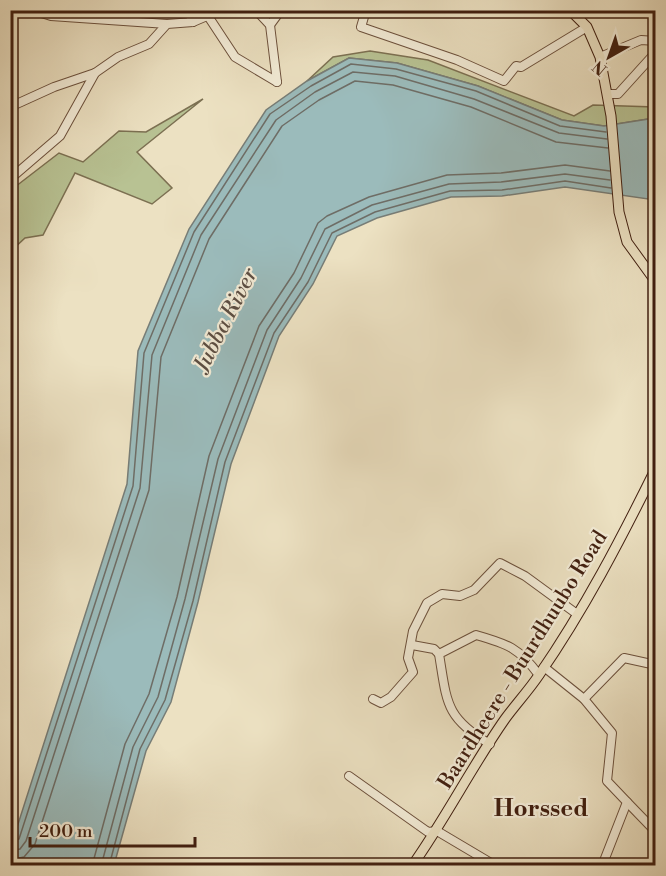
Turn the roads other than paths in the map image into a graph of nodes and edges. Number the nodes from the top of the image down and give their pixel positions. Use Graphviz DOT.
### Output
graph roads {
  1 [pos="32,10"];
  2 [pos="187,10"];
  3 [pos="221,10"];
  4 [pos="256,10"];
  5 [pos="281,10"];
  6 [pos="366,10"];
  7 [pos="570,10"];
  8 [pos="54,13"];
  9 [pos="208,16"];
  10 [pos="193,22"];
  11 [pos="167,24"];
  12 [pos="270,25"];
  13 [pos="587,27"];
  14 [pos="656,41"];
  15 [pos="656,52"];
  16 [pos="600,57"];
  17 [pos="95,73"];
  18 [pos="607,94"];
  19 [pos="10,107"];
  20 [pos="10,178"];
  21 [pos="656,282"];
  22 [pos="656,468"];
  23 [pos="578,614"];
  24 [pos="412,645"];
  25 [pos="440,654"];
  26 [pos="656,665"];
  27 [pos="542,671"];
  28 [pos="373,699"];
  29 [pos="584,699"];
  30 [pos="490,744"];
  31 [pos="350,776"];
  32 [pos="627,802"];
  33 [pos="436,831"];
  34 [pos="656,832"];
  35 [pos="656,852"];
  36 [pos="412,866"];
  37 [pos="496,866"];
  38 [pos="602,866"];
  39 [pos="650,866"];
  1 -- 8 [label="street"];
  2 -- 10 [label="street"];
  3 -- 9 [label="street"];
  4 -- 12 [label="street"];
  5 -- 12 [label="street"];
  6 -- 13 [label="street"];
  7 -- 13 [label="main road"];
  8 -- 11 [label="street"];
  9 -- 10 [label="street"];
  9 -- 12 [label="street"];
  10 -- 11 [label="street"];
  11 -- 17 [label="street"];
  13 -- 16 [label="main road"];
  14 -- 16 [label="street"];
  15 -- 18 [label="street"];
  16 -- 18 [label="main road"];
  17 -- 19 [label="street"];
  17 -- 20 [label="street"];
  18 -- 21 [label="main road"];
  22 -- 23 [label="main road, Baardheere - Buurdhuubo Road"];
  23 -- 24 [label="street"];
  23 -- 27 [label="main road, Baardheere - Buurdhuubo Road"];
  24 -- 25 [label="street"];
  24 -- 28 [label="street"];
  25 -- 27 [label="street"];
  25 -- 30 [label="street"];
  26 -- 29 [label="street"];
  27 -- 29 [label="street"];
  27 -- 30 [label="main road, Baardheere - Buurdhuubo Road"];
  29 -- 32 [label="street"];
  30 -- 33 [label="main road, Baardheere - Buurdhuubo Road"];
  31 -- 33 [label="street"];
  32 -- 34 [label="street"];
  32 -- 38 [label="street"];
  33 -- 36 [label="main road, Baardheere - Buurdhuubo Road"];
  33 -- 37 [label="street"];
  35 -- 39 [label="street"];
}
